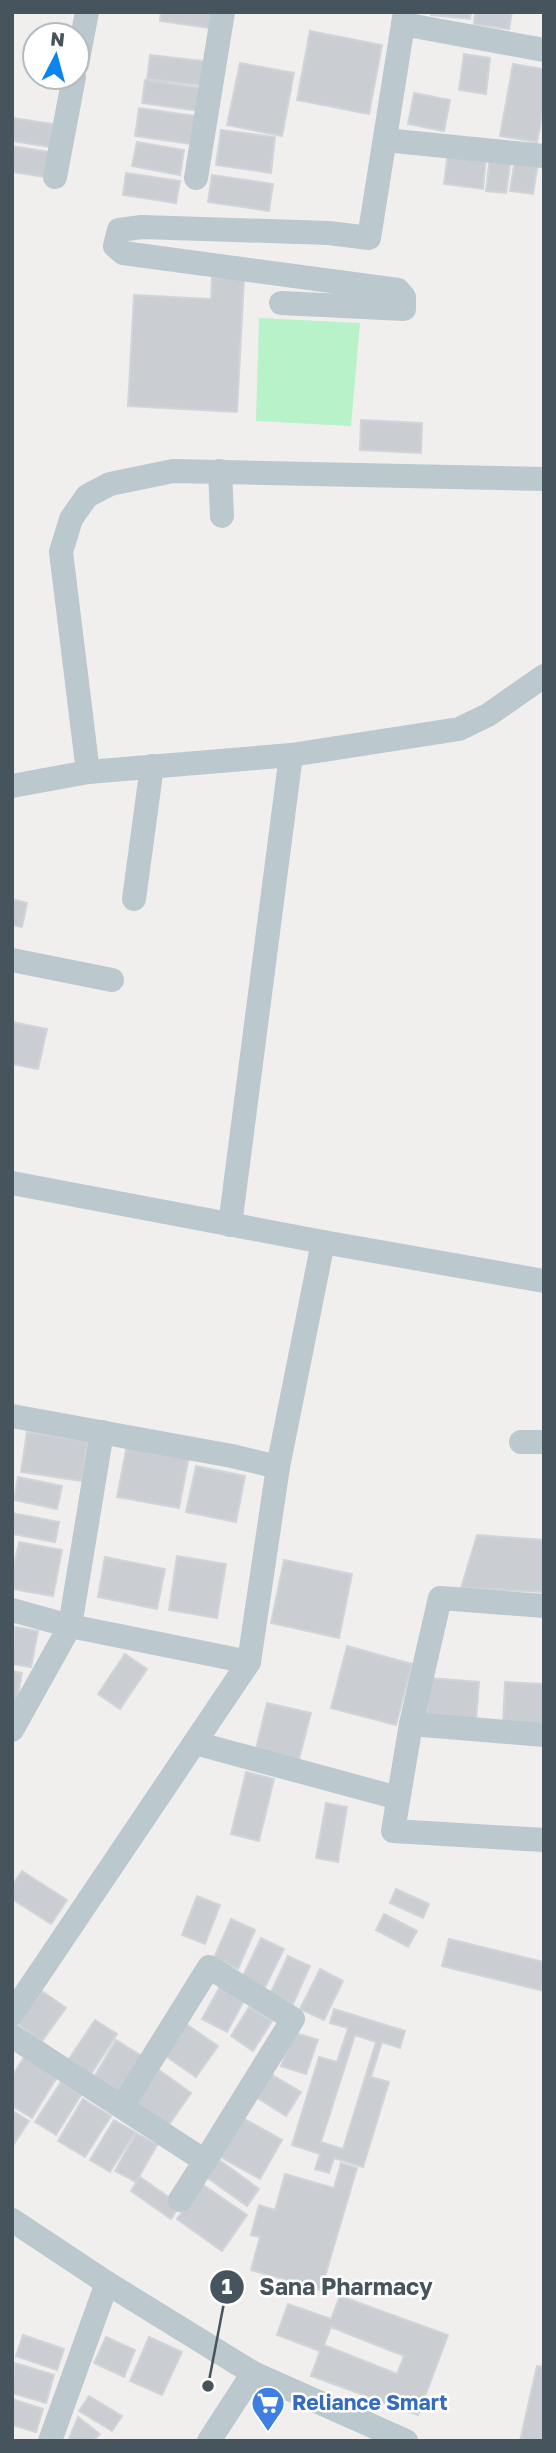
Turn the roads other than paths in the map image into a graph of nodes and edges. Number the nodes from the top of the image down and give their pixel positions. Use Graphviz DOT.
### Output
graph roads {
  1 [pos="223,12"];
  2 [pos="404,18"];
  3 [pos="544,50"];
  4 [pos="72,91"];
  5 [pos="385,140"];
  6 [pos="544,156"];
  7 [pos="55,177"];
  8 [pos="196,177"];
  9 [pos="281,303"];
  10 [pos="220,471"];
  11 [pos="544,479"];
  12 [pos="222,516"];
  13 [pos="544,676"];
  14 [pos="291,755"];
  15 [pos="152,766"];
  16 [pos="88,772"];
  17 [pos="12,786"];
  18 [pos="134,899"];
  19 [pos="12,960"];
  20 [pos="113,980"];
  21 [pos="12,1183"];
  22 [pos="230,1225"];
  23 [pos="323,1242"];
  24 [pos="544,1281"];
  25 [pos="12,1416"];
  26 [pos="102,1432"];
  27 [pos="278,1467"];
  28 [pos="544,1606"];
  29 [pos="12,1610"];
  30 [pos="70,1626"];
  31 [pos="249,1662"];
  32 [pos="411,1724"];
  33 [pos="12,1730"];
  34 [pos="544,1735"];
  35 [pos="195,1743"];
  36 [pos="398,1798"];
  37 [pos="544,1840"];
  38 [pos="12,2014"];
  39 [pos="12,2036"];
  40 [pos="122,2107"];
  41 [pos="205,2161"];
  42 [pos="180,2200"];
  43 [pos="12,2220"];
  44 [pos="107,2283"];
  45 [pos="253,2373"];
  46 [pos="50,2441"];
  47 [pos="209,2441"];
  48 [pos="406,2441"];
  1 -- 8 [label="street"];
  2 -- 3 [label="street"];
  2 -- 5 [label="street"];
  4 -- 7 [label="street"];
  5 -- 6 [label="street"];
  5 -- 9 [label="street"];
  10 -- 11 [label="street"];
  10 -- 12 [label="street"];
  10 -- 16 [label="street"];
  13 -- 14 [label="street"];
  14 -- 15 [label="street"];
  14 -- 22 [label="street"];
  15 -- 16 [label="street"];
  15 -- 18 [label="street"];
  16 -- 17 [label="street"];
  19 -- 20 [label="street"];
  21 -- 22 [label="street"];
  22 -- 23 [label="street"];
  23 -- 24 [label="street"];
  23 -- 27 [label="street"];
  25 -- 26 [label="street"];
  26 -- 27 [label="street"];
  26 -- 30 [label="street"];
  27 -- 31 [label="street"];
  28 -- 32 [label="street"];
  29 -- 30 [label="street"];
  30 -- 31 [label="street"];
  30 -- 33 [label="street"];
  31 -- 35 [label="street"];
  32 -- 34 [label="street"];
  32 -- 36 [label="street"];
  35 -- 36 [label="street"];
  35 -- 38 [label="street"];
  36 -- 37 [label="street"];
  39 -- 40 [label="street"];
  40 -- 41 [label="street"];
  40 -- 41 [label="street"];
  41 -- 42 [label="street"];
  43 -- 44 [label="street"];
  44 -- 45 [label="street"];
  44 -- 46 [label="street"];
  45 -- 47 [label="street"];
  45 -- 48 [label="street"];
}
